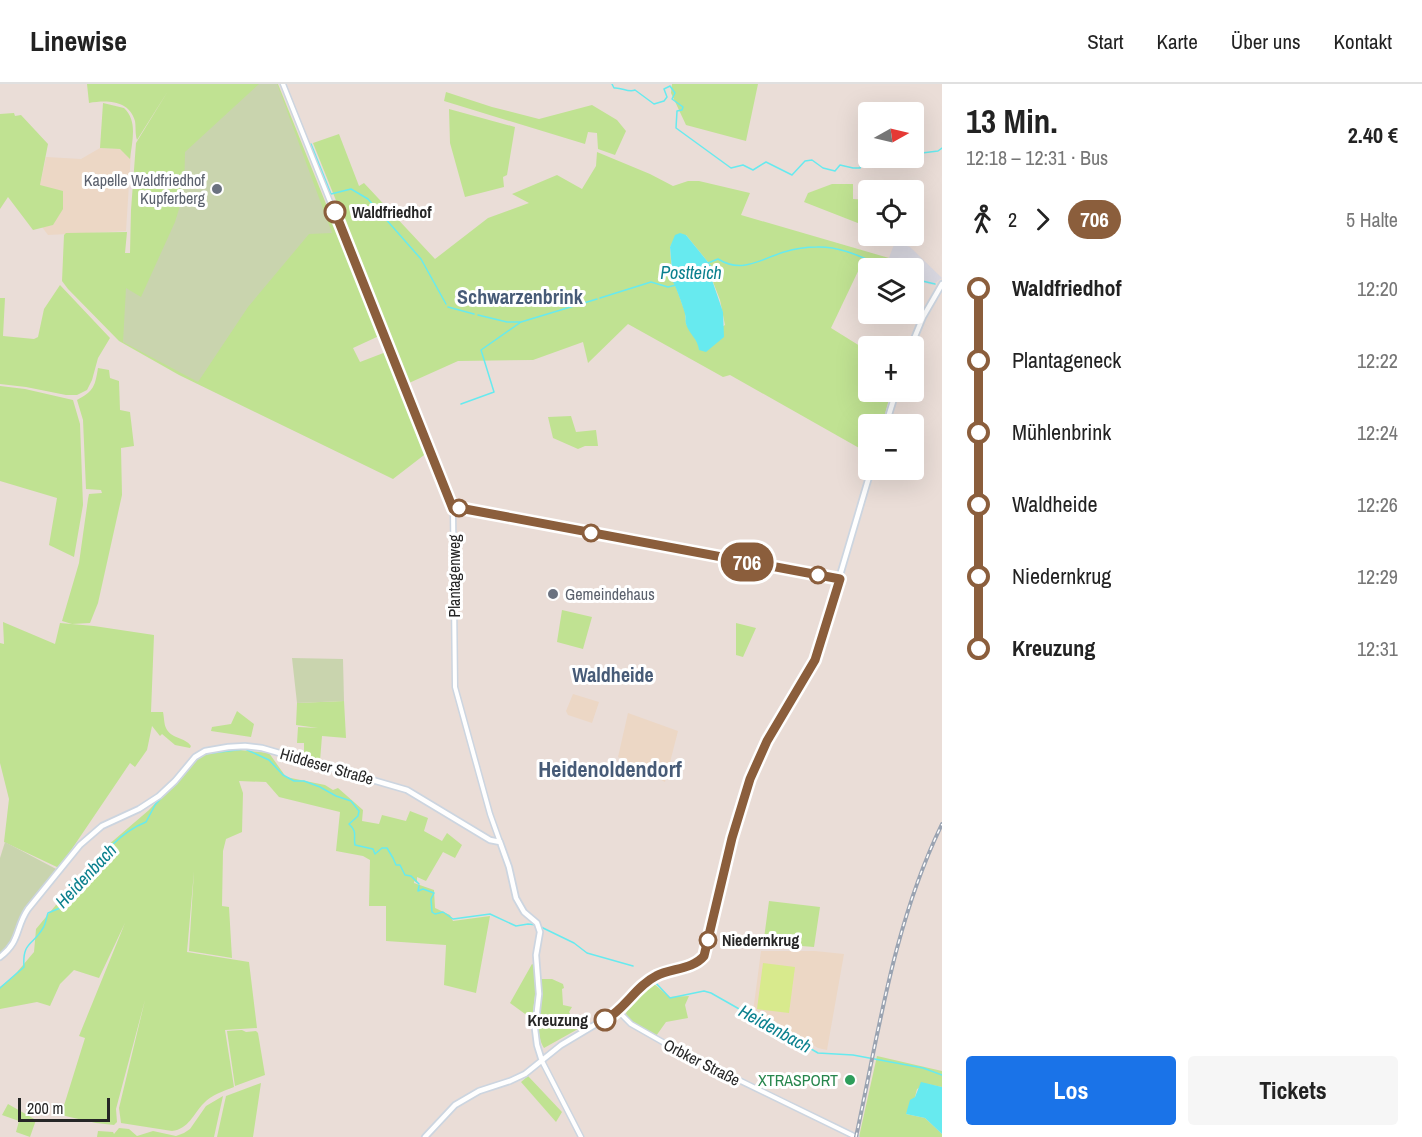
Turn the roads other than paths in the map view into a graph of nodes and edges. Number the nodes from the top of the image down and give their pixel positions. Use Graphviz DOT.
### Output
graph roads {
  1 [pos="283,84"];
  2 [pos="942,284"];
  3 [pos="916,336"];
  4 [pos="868,480"];
  5 [pos="500,842"];
  6 [pos="0,957"];
  7 [pos="618,1011"];
  8 [pos="542,1061"];
  9 [pos="425,1137"];
  10 [pos="581,1137"];
  11 [pos="856,1137"];
  1 -- 5 [label="street, Plantagenweg"];
  2 -- 3 [label="main road"];
  4 -- 7 [label="main road"];
  5 -- 6 [label="main road, Hiddeser Straße"];
  5 -- 8 [label="main road"];
  7 -- 8 [label="main road"];
  7 -- 11 [label="street, Orbker Straße"];
  8 -- 9 [label="main road"];
  8 -- 10 [label="street"];
}
